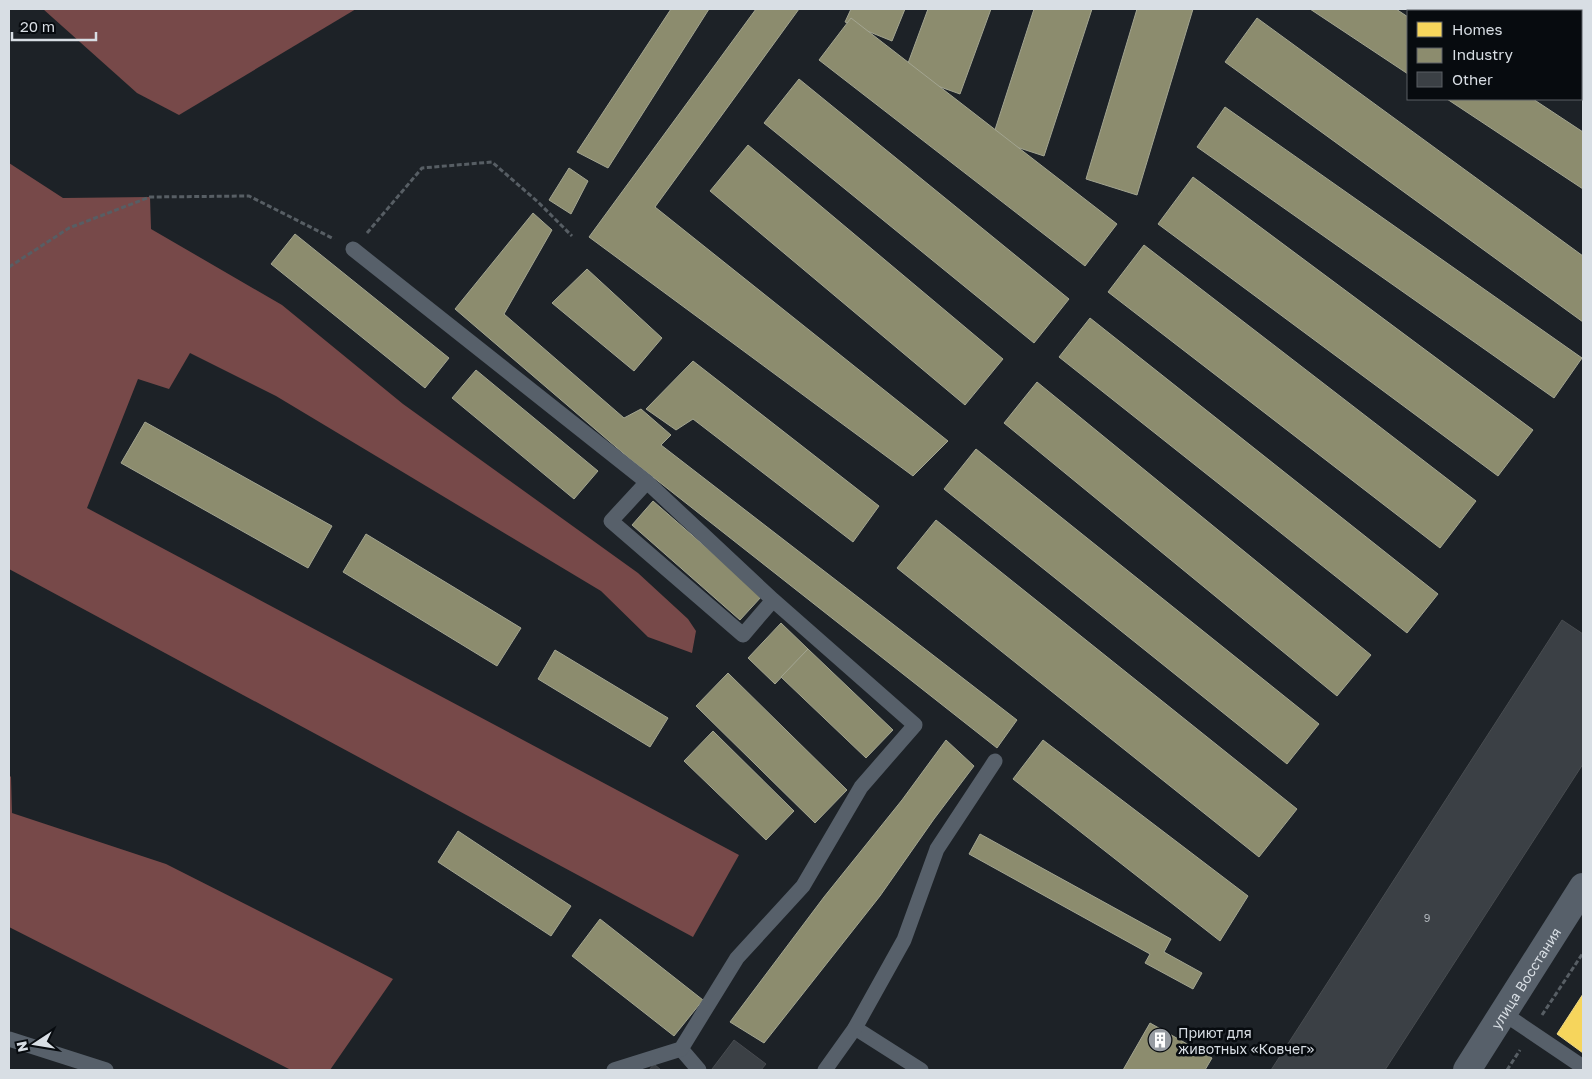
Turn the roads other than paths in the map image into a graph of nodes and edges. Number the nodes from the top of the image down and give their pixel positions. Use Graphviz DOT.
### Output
graph roads {
  1 [pos="353,249"];
  2 [pos="647,482"];
  3 [pos="773,600"];
  4 [pos="995,761"];
  5 [pos="1583,887"];
  6 [pos="1503,1013"];
  7 [pos="855,1028"];
  8 [pos="9,1039"];
  9 [pos="681,1049"];
  10 [pos="1583,1067"];
  11 [pos="106,1070"];
  12 [pos="614,1070"];
  13 [pos="699,1070"];
  14 [pos="825,1070"];
  15 [pos="921,1070"];
  16 [pos="1467,1070"];
  1 -- 2 [label="lane"];
  2 -- 3 [label="lane"];
  2 -- 3 [label="lane"];
  3 -- 9 [label="lane"];
  4 -- 7 [label="lane"];
  5 -- 6 [label="street, улица Восстания"];
  6 -- 10 [label="lane"];
  6 -- 16 [label="street, улица Восстания"];
  7 -- 14 [label="lane"];
  7 -- 15 [label="lane"];
  8 -- 11 [label="lane"];
  9 -- 12 [label="lane"];
  9 -- 13 [label="lane"];
}
